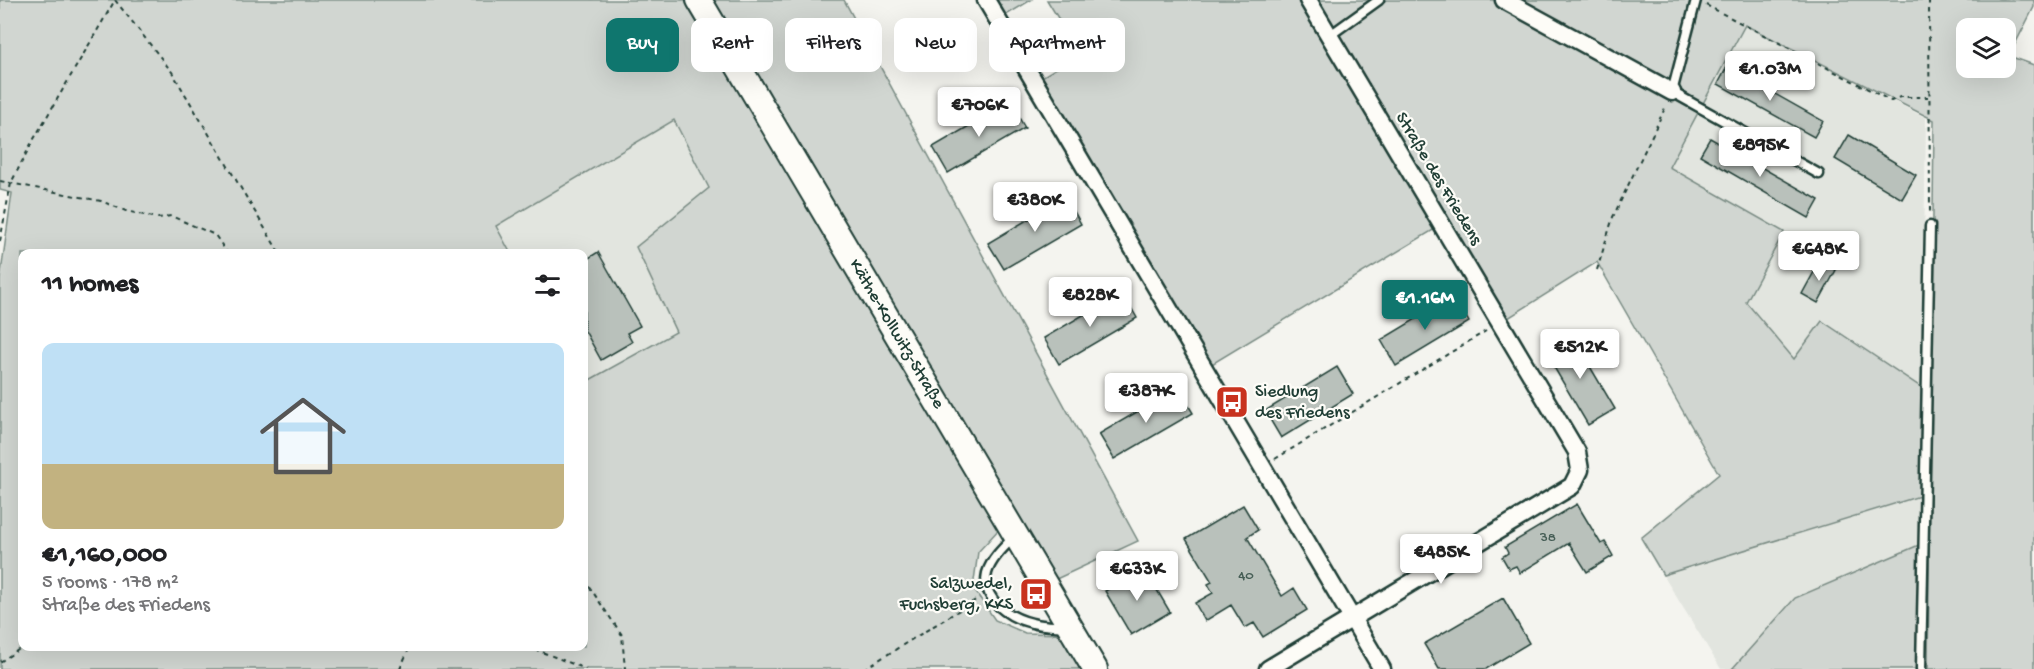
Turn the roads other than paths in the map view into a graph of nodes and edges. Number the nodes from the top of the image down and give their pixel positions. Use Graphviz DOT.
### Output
graph roads {
  1 [pos="699,0"];
  2 [pos="986,0"];
  3 [pos="1308,0"];
  4 [pos="1379,0"];
  5 [pos="1504,0"];
  6 [pos="1696,0"];
  7 [pos="1329,36"];
  8 [pos="1672,92"];
  9 [pos="1819,174"];
  10 [pos="1930,226"];
  11 [pos="1016,536"];
  12 [pos="1352,620"];
  13 [pos="1070,627"];
  14 [pos="1095,669"];
  15 [pos="1268,669"];
  16 [pos="1382,669"];
  17 [pos="1921,669"];
  1 -- 11 [label="main road, Käthe-Kollwitz-Straße"];
  2 -- 12 [label="street"];
  3 -- 7 [label="street, Straße des Friedens"];
  4 -- 7 [label="lane"];
  5 -- 8 [label="street"];
  6 -- 8 [label="lane"];
  7 -- 12 [label="street, Straße des Friedens"];
  8 -- 9 [label="lane"];
  10 -- 17 [label="lane"];
  11 -- 13 [label="main road, Käthe-Kollwitz-Straße"];
  11 -- 13 [label="lane"];
  12 -- 15 [label="street"];
  12 -- 16 [label="street"];
  13 -- 14 [label="main road, Käthe-Kollwitz-Straße"];
}
